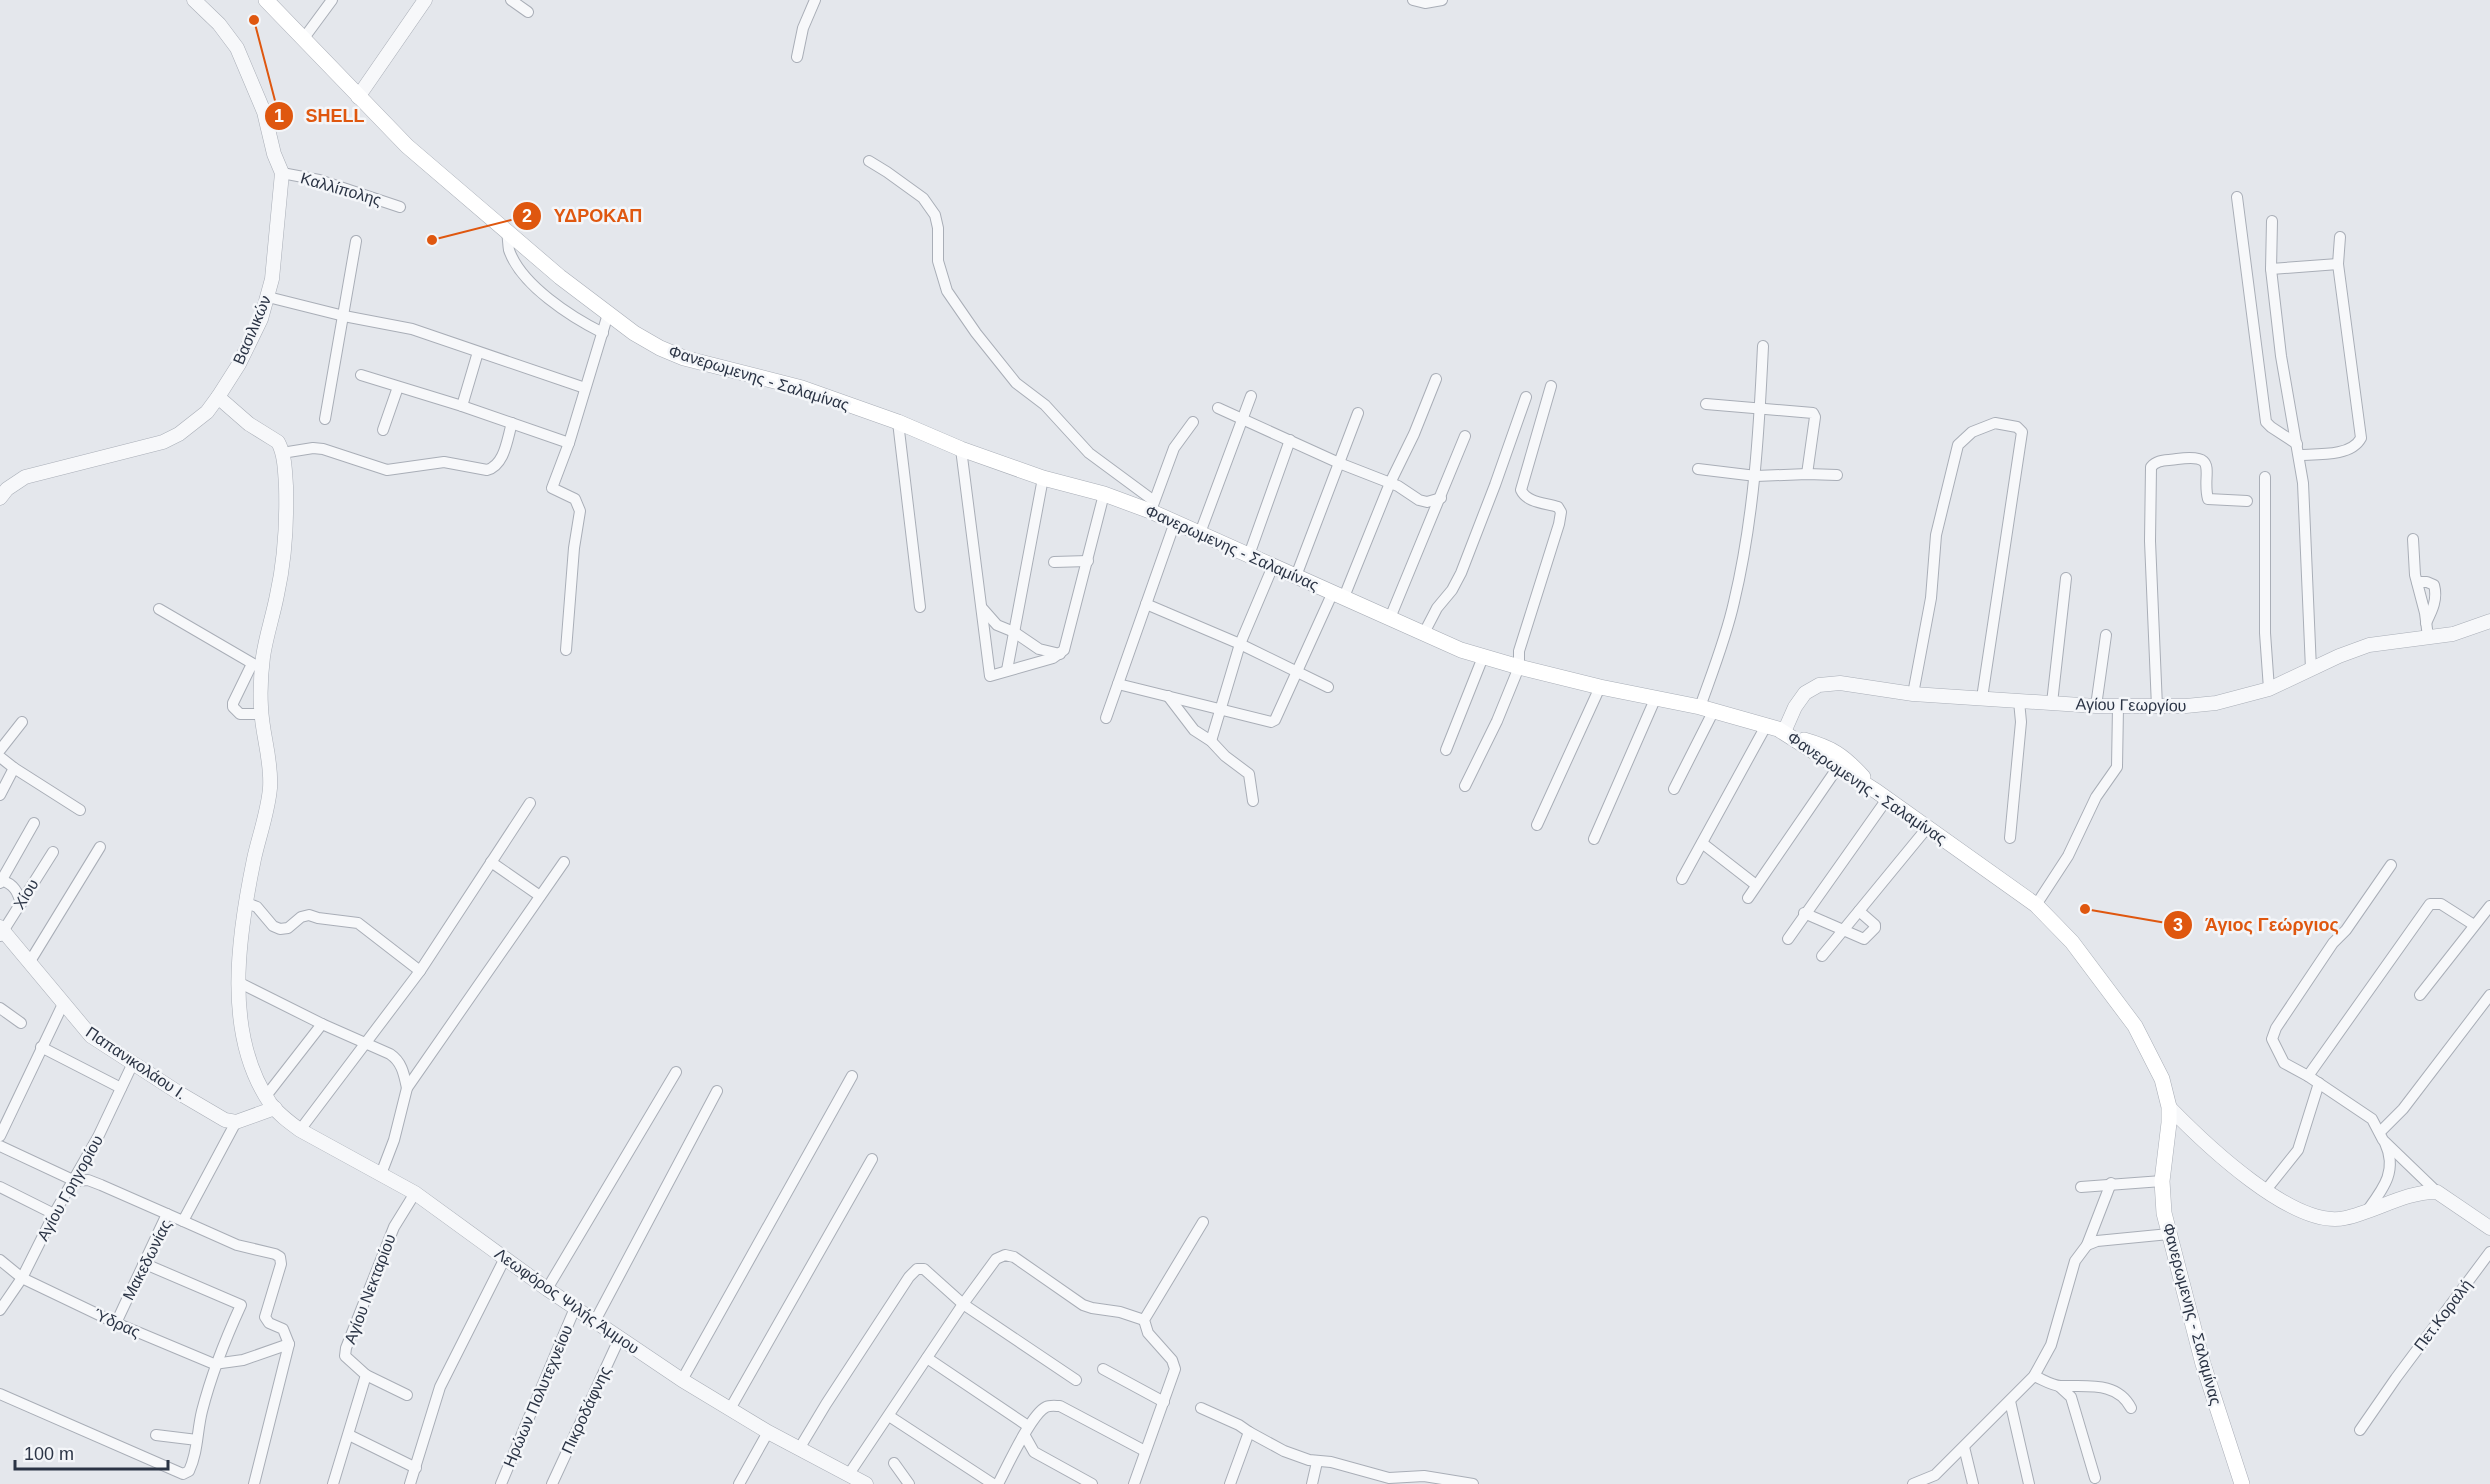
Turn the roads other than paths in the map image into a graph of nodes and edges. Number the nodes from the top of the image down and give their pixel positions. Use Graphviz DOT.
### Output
graph roads {
  1 [pos="194,0"];
  2 [pos="266,0"];
  3 [pos="332,0"];
  4 [pos="425,0"];
  5 [pos="511,0"];
  6 [pos="815,0"];
  7 [pos="1413,0"];
  8 [pos="1442,0"];
  9 [pos="528,12"];
  10 [pos="304,38"];
  11 [pos="797,57"];
  12 [pos="358,97"];
  13 [pos="869,161"];
  14 [pos="282,173"];
  15 [pos="2237,196"];
  16 [pos="400,207"];
  17 [pos="2272,221"];
  18 [pos="507,231"];
  19 [pos="2340,237"];
  20 [pos="356,241"];
  21 [pos="2338,264"];
  22 [pos="2271,269"];
  23 [pos="268,297"];
  24 [pos="608,315"];
  25 [pos="344,316"];
  26 [pos="603,333"];
  27 [pos="1763,346"];
  28 [pos="478,352"];
  29 [pos="360,375"];
  30 [pos="1436,379"];
  31 [pos="1551,386"];
  32 [pos="398,387"];
  33 [pos="585,388"];
  34 [pos="1251,396"];
  35 [pos="218,397"];
  36 [pos="1526,397"];
  37 [pos="1707,404"];
  38 [pos="462,406"];
  39 [pos="1218,408"];
  40 [pos="1760,409"];
  41 [pos="1358,413"];
  42 [pos="325,419"];
  43 [pos="1243,419"];
  44 [pos="898,422"];
  45 [pos="1193,422"];
  46 [pos="512,423"];
  47 [pos="383,430"];
  48 [pos="1465,436"];
  49 [pos="1290,440"];
  50 [pos="569,443"];
  51 [pos="961,449"];
  52 [pos="2298,449"];
  53 [pos="282,453"];
  54 [pos="1339,463"];
  55 [pos="1698,470"];
  56 [pos="1807,474"];
  57 [pos="1837,475"];
  58 [pos="1756,476"];
  59 [pos="2265,477"];
  60 [pos="1044,478"];
  61 [pos="1390,483"];
  62 [pos="1104,494"];
  63 [pos="0,498"];
  64 [pos="1441,498"];
  65 [pos="2247,501"];
  66 [pos="1152,506"];
  67 [pos="1175,522"];
  68 [pos="1200,533"];
  69 [pos="2413,539"];
  70 [pos="1249,555"];
  71 [pos="1088,561"];
  72 [pos="1054,562"];
  73 [pos="1273,566"];
  74 [pos="1296,576"];
  75 [pos="2066,578"];
  76 [pos="2417,582"];
  77 [pos="1339,595"];
  78 [pos="1146,604"];
  79 [pos="920,607"];
  80 [pos="982,608"];
  81 [pos="159,609"];
  82 [pos="1390,618"];
  83 [pos="2490,621"];
  84 [pos="2427,630"];
  85 [pos="1014,632"];
  86 [pos="1424,633"];
  87 [pos="2106,635"];
  88 [pos="1240,644"];
  89 [pos="566,650"];
  90 [pos="1060,654"];
  91 [pos="1484,657"];
  92 [pos="257,667"];
  93 [pos="1519,667"];
  94 [pos="2311,669"];
  95 [pos="1007,670"];
  96 [pos="1295,672"];
  97 [pos="1118,684"];
  98 [pos="1328,687"];
  99 [pos="1600,687"];
  100 [pos="2269,689"];
  101 [pos="1913,694"];
  102 [pos="1168,696"];
  103 [pos="1656,697"];
  104 [pos="1982,698"];
  105 [pos="2019,701"];
  106 [pos="2052,703"];
  107 [pos="2096,706"];
  108 [pos="2118,706"];
  109 [pos="2157,707"];
  110 [pos="1222,709"];
  111 [pos="1707,710"];
  112 [pos="261,712"];
  113 [pos="1106,718"];
  114 [pos="22,722"];
  115 [pos="1767,724"];
  116 [pos="1789,735"];
  117 [pos="1211,741"];
  118 [pos="0,750"];
  119 [pos="1446,750"];
  120 [pos="0,757"];
  121 [pos="1838,767"];
  122 [pos="14,768"];
  123 [pos="1465,786"];
  124 [pos="1674,789"];
  125 [pos="0,795"];
  126 [pos="1882,795"];
  127 [pos="1253,801"];
  128 [pos="530,803"];
  129 [pos="80,810"];
  130 [pos="34,823"];
  131 [pos="1537,825"];
  132 [pos="1927,828"];
  133 [pos="2010,838"];
  134 [pos="1594,839"];
  135 [pos="1702,843"];
  136 [pos="100,848"];
  137 [pos="53,852"];
  138 [pos="491,862"];
  139 [pos="564,862"];
  140 [pos="2391,865"];
  141 [pos="1682,879"];
  142 [pos="1,881"];
  143 [pos="1756,885"];
  144 [pos="540,896"];
  145 [pos="1748,898"];
  146 [pos="247,903"];
  147 [pos="21,904"];
  148 [pos="2036,905"];
  149 [pos="2490,906"];
  150 [pos="1859,911"];
  151 [pos="1804,913"];
  152 [pos="2474,925"];
  153 [pos="1843,930"];
  154 [pos="1,932"];
  155 [pos="1788,939"];
  156 [pos="1822,956"];
  157 [pos="29,963"];
  158 [pos="420,971"];
  159 [pos="240,983"];
  160 [pos="2420,995"];
  161 [pos="2490,995"];
  162 [pos="63,1004"];
  163 [pos="0,1008"];
  164 [pos="2486,1008"];
  165 [pos="21,1023"];
  166 [pos="322,1024"];
  167 [pos="365,1044"];
  168 [pos="41,1047"];
  169 [pos="133,1063"];
  170 [pos="676,1072"];
  171 [pos="852,1076"];
  172 [pos="2308,1076"];
  173 [pos="2319,1083"];
  174 [pos="121,1088"];
  175 [pos="407,1088"];
  176 [pos="717,1091"];
  177 [pos="266,1096"];
  178 [pos="2169,1107"];
  179 [pos="275,1108"];
  180 [pos="236,1122"];
  181 [pos="300,1130"];
  182 [pos="0,1136"];
  183 [pos="2382,1136"];
  184 [pos="0,1146"];
  185 [pos="872,1159"];
  186 [pos="381,1174"];
  187 [pos="75,1180"];
  188 [pos="2162,1181"];
  189 [pos="2111,1183"];
  190 [pos="0,1187"];
  191 [pos="2081,1187"];
  192 [pos="2266,1190"];
  193 [pos="2437,1192"];
  194 [pos="415,1193"];
  195 [pos="2367,1212"];
  196 [pos="54,1214"];
  197 [pos="167,1214"];
  198 [pos="183,1221"];
  199 [pos="1203,1222"];
  200 [pos="2490,1228"];
  201 [pos="2169,1234"];
  202 [pos="2087,1245"];
  203 [pos="2490,1252"];
  204 [pos="505,1258"];
  205 [pos="0,1260"];
  206 [pos="143,1263"];
  207 [pos="22,1278"];
  208 [pos="547,1288"];
  209 [pos="963,1304"];
  210 [pos="575,1308"];
  211 [pos="0,1310"];
  212 [pos="1144,1320"];
  213 [pos="595,1321"];
  214 [pos="116,1323"];
  215 [pos="620,1337"];
  216 [pos="289,1344"];
  217 [pos="927,1358"];
  218 [pos="214,1364"];
  219 [pos="1103,1369"];
  220 [pos="366,1375"];
  221 [pos="2034,1376"];
  222 [pos="682,1380"];
  223 [pos="1076,1380"];
  224 [pos="2059,1386"];
  225 [pos="0,1395"];
  226 [pos="407,1395"];
  227 [pos="2010,1401"];
  228 [pos="1164,1402"];
  229 [pos="1201,1408"];
  230 [pos="2131,1408"];
  231 [pos="730,1410"];
  232 [pos="888,1416"];
  233 [pos="2360,1430"];
  234 [pos="1026,1431"];
  235 [pos="768,1432"];
  236 [pos="1249,1432"];
  237 [pos="156,1435"];
  238 [pos="349,1435"];
  239 [pos="197,1440"];
  240 [pos="1964,1447"];
  241 [pos="799,1449"];
  242 [pos="1145,1452"];
  243 [pos="1317,1462"];
  244 [pos="894,1463"];
  245 [pos="416,1468"];
  246 [pos="849,1474"];
  247 [pos="2095,1478"];
  248 [pos="254,1484"];
  249 [pos="333,1484"];
  250 [pos="410,1484"];
  251 [pos="501,1484"];
  252 [pos="552,1484"];
  253 [pos="739,1484"];
  254 [pos="866,1484"];
  255 [pos="909,1484"];
  256 [pos="993,1484"];
  257 [pos="998,1484"];
  258 [pos="1092,1484"];
  259 [pos="1134,1484"];
  260 [pos="1230,1484"];
  261 [pos="1312,1484"];
  262 [pos="1473,1484"];
  263 [pos="1913,1484"];
  264 [pos="1972,1484"];
  265 [pos="2029,1484"];
  266 [pos="2242,1484"];
  1 -- 14 [label="street, Βασιλικών"];
  2 -- 10 [label="main road, Φανερωμενης - Σαλαμίνας"];
  3 -- 10 [label="street"];
  4 -- 12 [label="street"];
  5 -- 9 [label="street"];
  6 -- 11 [label="street"];
  7 -- 8 [label="street"];
  10 -- 12 [label="main road, Φανερωμενης - Σαλαμίνας"];
  12 -- 18 [label="main road, Φανερωμενης - Σαλαμίνας"];
  13 -- 66 [label="street"];
  14 -- 16 [label="street, Καλλίπολης"];
  14 -- 23 [label="street, Βασιλικών"];
  15 -- 52 [label="street"];
  17 -- 22 [label="street"];
  18 -- 24 [label="main road, Φανερωμενης - Σαλαμίνας"];
  18 -- 26 [label="street"];
  19 -- 21 [label="street"];
  20 -- 25 [label="street"];
  21 -- 22 [label="street"];
  21 -- 52 [label="street"];
  22 -- 52 [label="street"];
  23 -- 25 [label="street"];
  23 -- 35 [label="street, Βασιλικών"];
  24 -- 26 [label="street"];
  24 -- 44 [label="main road, Φανερωμενης - Σαλαμίνας"];
  25 -- 28 [label="street"];
  25 -- 42 [label="street"];
  26 -- 33 [label="street"];
  27 -- 40 [label="street"];
  28 -- 33 [label="street"];
  28 -- 38 [label="street"];
  29 -- 32 [label="street"];
  30 -- 61 [label="street"];
  31 -- 93 [label="street"];
  32 -- 38 [label="street"];
  32 -- 47 [label="street"];
  33 -- 50 [label="street"];
  34 -- 43 [label="street"];
  35 -- 53 [label="street"];
  35 -- 63 [label="street, Βασιλικών"];
  36 -- 86 [label="street"];
  37 -- 40 [label="street"];
  38 -- 46 [label="street"];
  39 -- 43 [label="street"];
  40 -- 56 [label="street"];
  40 -- 58 [label="street"];
  41 -- 54 [label="street"];
  43 -- 49 [label="street"];
  43 -- 68 [label="street"];
  44 -- 51 [label="main road, Φανερωμενης - Σαλαμίνας"];
  44 -- 79 [label="street"];
  45 -- 66 [label="street"];
  46 -- 50 [label="street"];
  46 -- 53 [label="street"];
  48 -- 64 [label="street"];
  49 -- 54 [label="street"];
  49 -- 70 [label="street"];
  50 -- 89 [label="street"];
  51 -- 60 [label="main road, Φανερωμενης - Σαλαμίνας"];
  51 -- 80 [label="street"];
  52 -- 94 [label="street"];
  53 -- 92 [label="street, Λεωφόρος Ψιλής Άμμου"];
  54 -- 61 [label="street"];
  54 -- 74 [label="street"];
  55 -- 58 [label="street"];
  56 -- 57 [label="street"];
  56 -- 58 [label="street"];
  58 -- 111 [label="street"];
  59 -- 100 [label="street"];
  60 -- 62 [label="main road, Φανερωμενης - Σαλαμίνας"];
  60 -- 85 [label="street"];
  61 -- 64 [label="street"];
  61 -- 77 [label="street"];
  62 -- 66 [label="main road, Φανερωμενης - Σαλαμίνας"];
  62 -- 71 [label="street"];
  64 -- 82 [label="street"];
  65 -- 109 [label="street"];
  66 -- 67 [label="main road, Φανερωμενης - Σαλαμίνας"];
  67 -- 68 [label="main road, Φανερωμενης - Σαλαμίνας"];
  67 -- 78 [label="street"];
  68 -- 70 [label="main road, Φανερωμενης - Σαλαμίνας"];
  69 -- 76 [label="street"];
  70 -- 73 [label="main road, Φανερωμενης - Σαλαμίνας"];
  71 -- 72 [label="street"];
  71 -- 90 [label="street"];
  73 -- 74 [label="main road, Φανερωμενης - Σαλαμίνας"];
  73 -- 88 [label="street"];
  74 -- 77 [label="main road, Φανερωμενης - Σαλαμίνας"];
  75 -- 106 [label="street"];
  76 -- 84 [label="street"];
  76 -- 84 [label="street"];
  77 -- 82 [label="main road, Φανερωμενης - Σαλαμίνας"];
  77 -- 96 [label="street"];
  78 -- 88 [label="street"];
  78 -- 97 [label="street"];
  80 -- 85 [label="street"];
  80 -- 95 [label="street"];
  81 -- 92 [label="street"];
  82 -- 86 [label="main road, Φανερωμενης - Σαλαμίνας"];
  83 -- 84 [label="street, Αγίου Γεωργίου"];
  84 -- 94 [label="street, Αγίου Γεωργίου"];
  85 -- 90 [label="street"];
  85 -- 95 [label="street"];
  86 -- 91 [label="main road, Φανερωμενης - Σαλαμίνας"];
  87 -- 107 [label="street"];
  88 -- 96 [label="street"];
  88 -- 110 [label="street"];
  90 -- 95 [label="street"];
  91 -- 93 [label="main road, Φανερωμενης - Σαλαμίνας"];
  91 -- 119 [label="street"];
  92 -- 112 [label="street, Λεωφόρος Ψιλής Άμμου"];
  92 -- 112 [label="street"];
  93 -- 99 [label="main road, Φανερωμενης - Σαλαμίνας"];
  93 -- 123 [label="street"];
  94 -- 100 [label="street, Αγίου Γεωργίου"];
  96 -- 98 [label="street"];
  96 -- 110 [label="street"];
  97 -- 102 [label="street"];
  97 -- 113 [label="street"];
  99 -- 103 [label="main road, Φανερωμενης - Σαλαμίνας"];
  99 -- 131 [label="street"];
  100 -- 109 [label="street, Αγίου Γεωργίου"];
  101 -- 104 [label="street, Αγίου Γεωργίου"];
  101 -- 104 [label="street"];
  101 -- 116 [label="street, Αγίου Γεωργίου"];
  102 -- 110 [label="street"];
  102 -- 117 [label="street"];
  103 -- 111 [label="main road, Φανερωμενης - Σαλαμίνας"];
  103 -- 134 [label="street"];
  104 -- 105 [label="street, Αγίου Γεωργίου"];
  105 -- 106 [label="street, Αγίου Γεωργίου"];
  105 -- 133 [label="street"];
  106 -- 107 [label="street, Αγίου Γεωργίου"];
  107 -- 108 [label="street, Αγίου Γεωργίου"];
  108 -- 109 [label="street, Αγίου Γεωργίου"];
  108 -- 148 [label="street"];
  110 -- 117 [label="street"];
  111 -- 115 [label="main road, Φανερωμενης - Σαλαμίνας"];
  111 -- 124 [label="street"];
  112 -- 146 [label="street, Λεωφόρος Ψιλής Άμμου"];
  114 -- 118 [label="street"];
  115 -- 116 [label="main road, Φανερωμενης - Σαλαμίνας"];
  115 -- 135 [label="street"];
  116 -- 121 [label="main road, Φανερωμενης - Σαλαμίνας"];
  116 -- 126 [label="main road"];
  117 -- 127 [label="street"];
  120 -- 122 [label="street"];
  121 -- 126 [label="main road, Φανερωμενης - Σαλαμίνας"];
  121 -- 143 [label="street"];
  122 -- 125 [label="street"];
  122 -- 129 [label="street"];
  126 -- 132 [label="main road, Φανερωμενης - Σαλαμίνας"];
  126 -- 151 [label="street"];
  128 -- 138 [label="street"];
  130 -- 142 [label="street"];
  132 -- 148 [label="main road, Φανερωμενης - Σαλαμίνας"];
  132 -- 150 [label="street"];
  135 -- 141 [label="street"];
  135 -- 143 [label="street"];
  136 -- 157 [label="street"];
  137 -- 147 [label="street, Χίου"];
  138 -- 144 [label="street"];
  138 -- 158 [label="street"];
  139 -- 144 [label="street"];
  140 -- 172 [label="street"];
  142 -- 147 [label="street"];
  143 -- 145 [label="street"];
  144 -- 175 [label="street"];
  146 -- 158 [label="street"];
  146 -- 159 [label="street, Λεωφόρος Ψιλής Άμμου"];
  147 -- 154 [label="street, Χίου"];
  148 -- 178 [label="main road, Φανερωμενης - Σαλαμίνας"];
  149 -- 152 [label="street"];
  150 -- 153 [label="street"];
  150 -- 153 [label="street"];
  151 -- 153 [label="street"];
  151 -- 155 [label="street"];
  152 -- 160 [label="street"];
  152 -- 172 [label="street"];
  153 -- 156 [label="street"];
  154 -- 157 [label="street, Παπανικολάου Ι."];
  157 -- 162 [label="street, Παπανικολάου Ι."];
  158 -- 167 [label="street"];
  159 -- 166 [label="street"];
  159 -- 177 [label="street, Λεωφόρος Ψιλής Άμμου"];
  161 -- 164 [label="street"];
  162 -- 168 [label="street"];
  162 -- 169 [label="street, Παπανικολάου Ι."];
  163 -- 165 [label="street"];
  164 -- 183 [label="street"];
  166 -- 167 [label="street"];
  166 -- 177 [label="street"];
  167 -- 175 [label="street"];
  167 -- 181 [label="street"];
  168 -- 174 [label="street"];
  168 -- 182 [label="street"];
  169 -- 174 [label="street, Αγίου Γρηγορίου"];
  169 -- 180 [label="street, Παπανικολάου Ι."];
  170 -- 208 [label="street"];
  171 -- 222 [label="street"];
  172 -- 173 [label="street"];
  173 -- 183 [label="street"];
  173 -- 192 [label="street"];
  174 -- 187 [label="street, Αγίου Γρηγορίου"];
  175 -- 186 [label="street"];
  176 -- 213 [label="street"];
  177 -- 179 [label="street, Λεωφόρος Ψιλής Άμμου"];
  178 -- 188 [label="main road, Φανερωμενης - Σαλαμίνας"];
  178 -- 192 [label="street"];
  179 -- 180 [label="street"];
  179 -- 181 [label="street, Λεωφόρος Ψιλής Άμμου"];
  180 -- 198 [label="street, Μακεδωνίας"];
  181 -- 186 [label="street, Λεωφόρος Ψιλής Άμμου"];
  183 -- 193 [label="street"];
  183 -- 195 [label="street"];
  184 -- 187 [label="street"];
  185 -- 231 [label="street"];
  186 -- 194 [label="street, Λεωφόρος Ψιλής Άμμου"];
  187 -- 196 [label="street, Αγίου Γρηγορίου"];
  187 -- 197 [label="street"];
  188 -- 189 [label="street"];
  188 -- 201 [label="main road, Φανερωμενης - Σαλαμίνας"];
  189 -- 191 [label="street"];
  189 -- 202 [label="street"];
  190 -- 196 [label="street"];
  192 -- 195 [label="street"];
  193 -- 195 [label="street"];
  193 -- 200 [label="street"];
  194 -- 204 [label="street, Λεωφόρος Ψιλής Άμμου"];
  194 -- 220 [label="street, Αγίου Νεκταρίου"];
  196 -- 207 [label="street, Αγίου Γρηγορίου"];
  197 -- 198 [label="street, Μακεδωνίας"];
  197 -- 206 [label="street, Μακεδωνίας"];
  198 -- 216 [label="street"];
  199 -- 212 [label="street"];
  201 -- 202 [label="street"];
  201 -- 266 [label="main road, Φανερωμενης - Σαλαμίνας"];
  202 -- 221 [label="street"];
  203 -- 233 [label="street, Πετ.Κοραλή"];
  204 -- 208 [label="street, Λεωφόρος Ψιλής Άμμου"];
  204 -- 245 [label="street"];
  205 -- 207 [label="street, Ύδρας"];
  206 -- 214 [label="street, Μακεδωνίας"];
  206 -- 218 [label="street"];
  207 -- 211 [label="street, Αγίου Γρηγορίου"];
  207 -- 214 [label="street, Ύδρας"];
  208 -- 210 [label="street, Λεωφόρος Ψιλής Άμμου"];
  209 -- 212 [label="street"];
  209 -- 217 [label="street"];
  209 -- 223 [label="street"];
  209 -- 241 [label="street"];
  210 -- 213 [label="street, Λεωφόρος Ψιλής Άμμου"];
  210 -- 251 [label="street, Ηρώων Πολυτεχνείου"];
  212 -- 228 [label="street"];
  213 -- 215 [label="street, Λεωφόρος Ψιλής Άμμου"];
  214 -- 218 [label="street, Ύδρας"];
  215 -- 222 [label="street, Λεωφόρος Ψιλής Άμμου"];
  215 -- 252 [label="street, Πικροδάφνης"];
  216 -- 218 [label="street"];
  216 -- 248 [label="street"];
  217 -- 232 [label="street"];
  217 -- 234 [label="street"];
  218 -- 239 [label="street"];
  219 -- 228 [label="street"];
  220 -- 226 [label="street"];
  220 -- 238 [label="street"];
  221 -- 224 [label="street"];
  221 -- 227 [label="street"];
  222 -- 231 [label="street, Λεωφόρος Ψιλής Άμμου"];
  224 -- 230 [label="street"];
  224 -- 247 [label="street"];
  225 -- 239 [label="street"];
  227 -- 240 [label="street"];
  227 -- 265 [label="street"];
  228 -- 242 [label="street"];
  229 -- 236 [label="street"];
  231 -- 235 [label="street, Λεωφόρος Ψιλής Άμμου"];
  232 -- 246 [label="street"];
  232 -- 256 [label="street"];
  234 -- 242 [label="street"];
  234 -- 257 [label="street"];
  234 -- 258 [label="street"];
  235 -- 241 [label="street, Λεωφόρος Ψιλής Άμμου"];
  235 -- 253 [label="street"];
  236 -- 243 [label="street"];
  236 -- 260 [label="street"];
  237 -- 239 [label="street"];
  238 -- 245 [label="street"];
  238 -- 249 [label="street"];
  240 -- 263 [label="street"];
  240 -- 264 [label="street"];
  241 -- 246 [label="street, Λεωφόρος Ψιλής Άμμου"];
  242 -- 259 [label="street"];
  243 -- 261 [label="street"];
  243 -- 262 [label="street"];
  244 -- 255 [label="street"];
  245 -- 250 [label="street"];
  246 -- 254 [label="street, Λεωφόρος Ψιλής Άμμου"];
}
